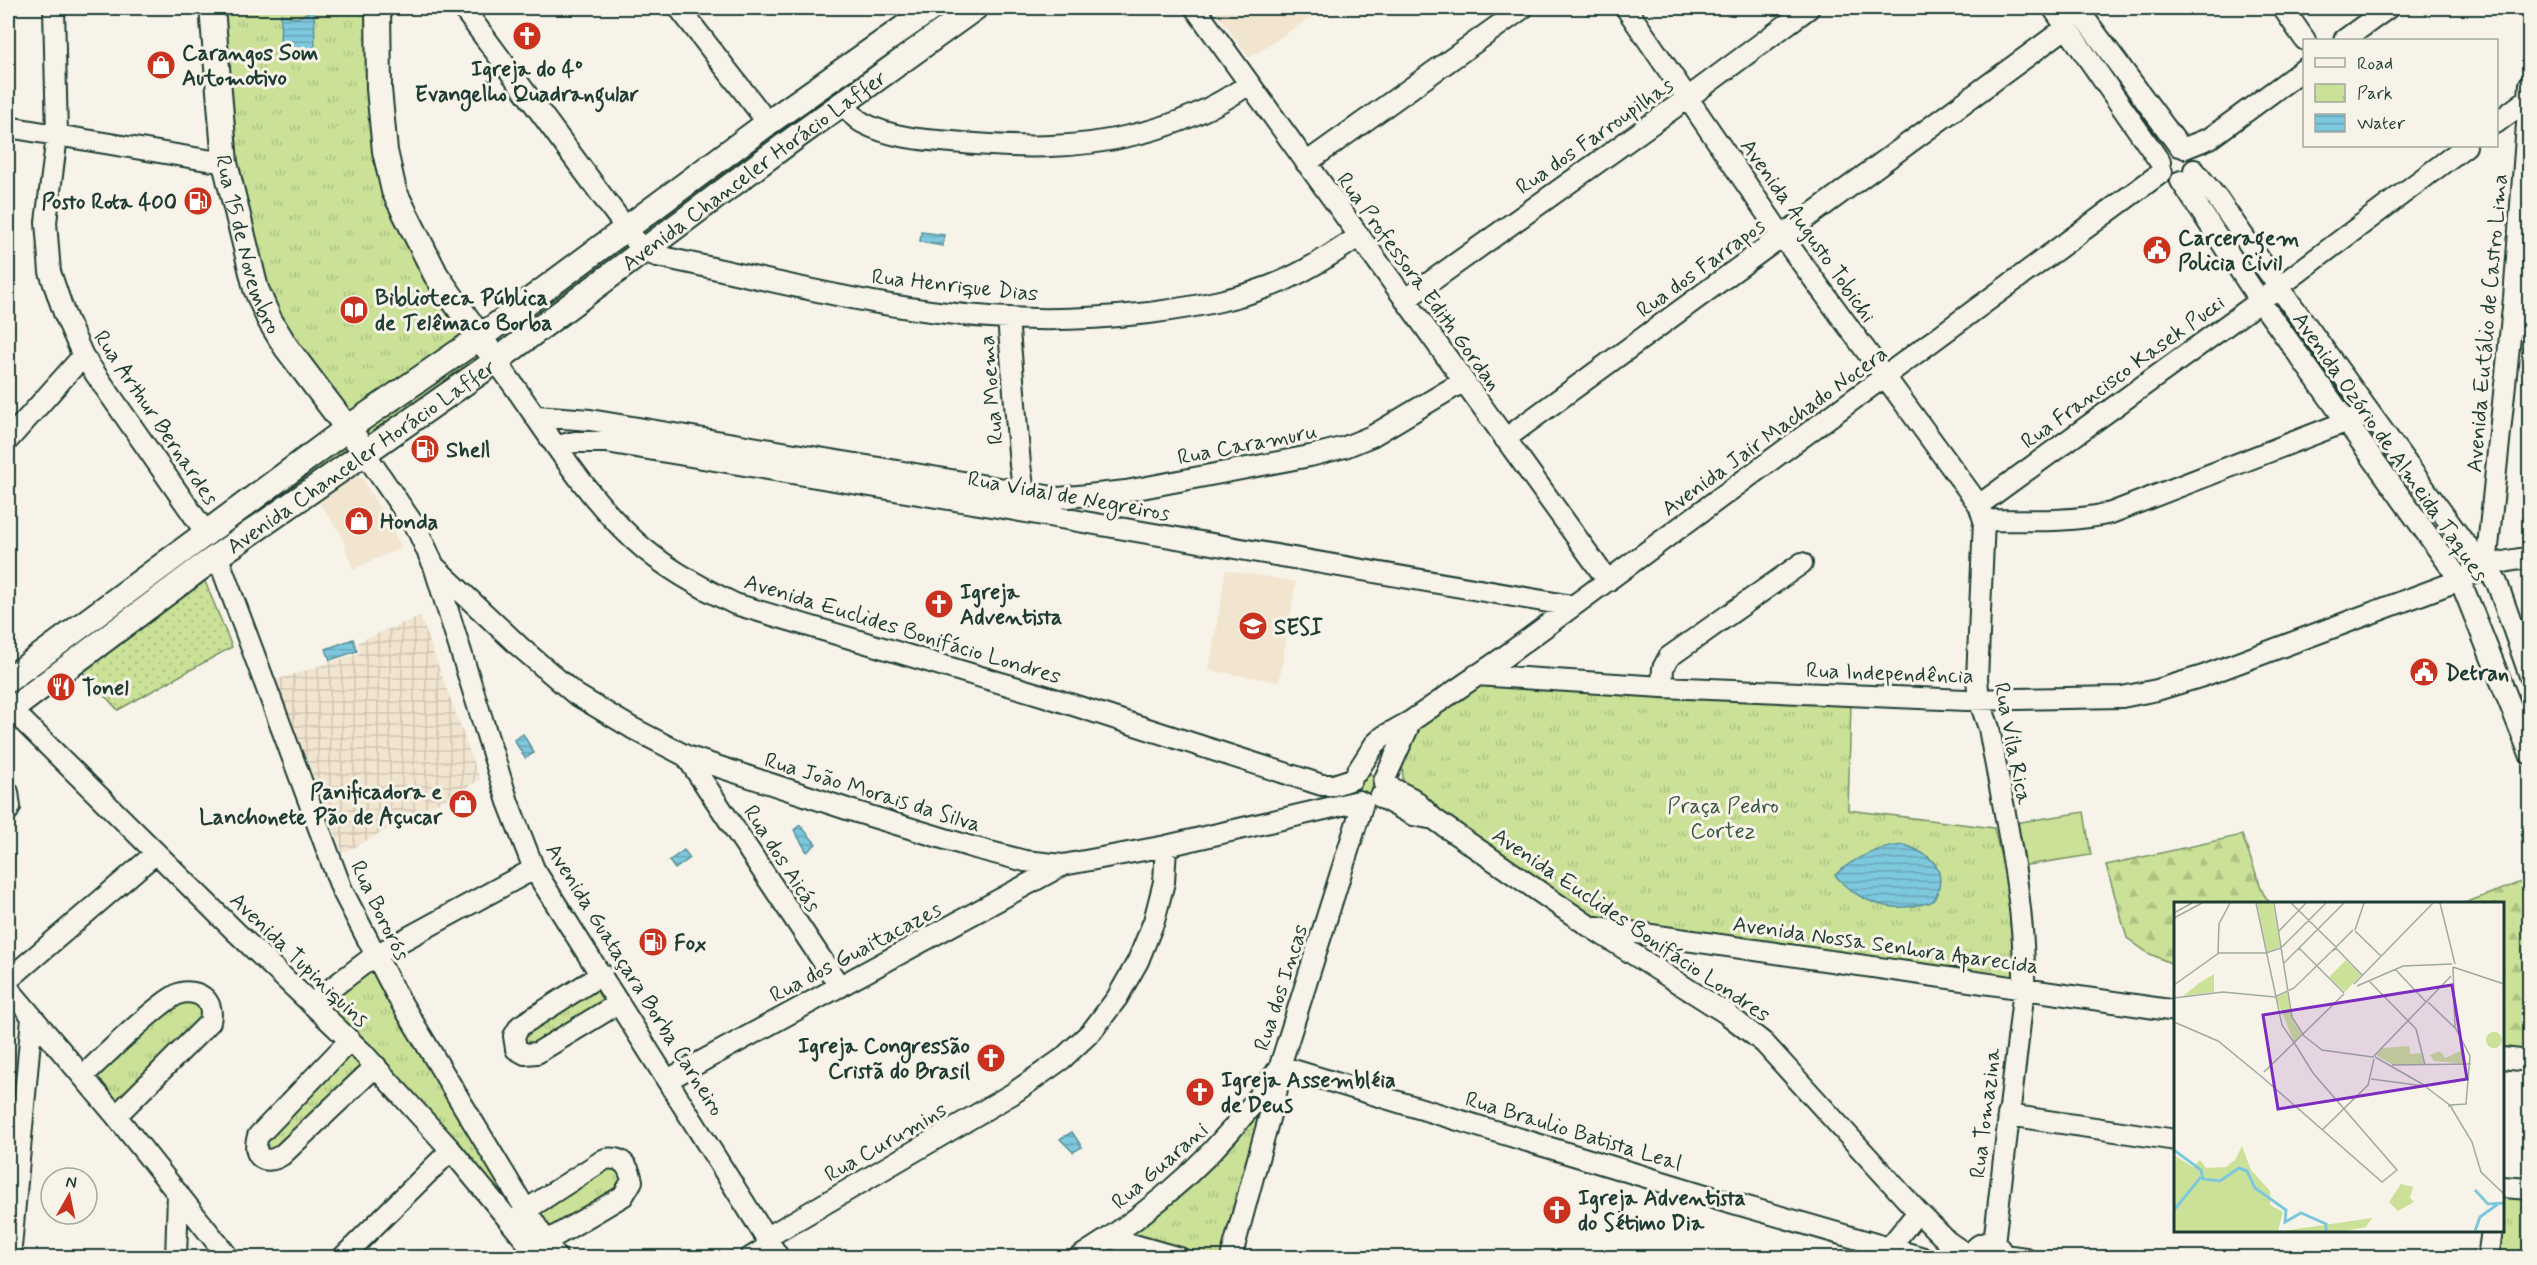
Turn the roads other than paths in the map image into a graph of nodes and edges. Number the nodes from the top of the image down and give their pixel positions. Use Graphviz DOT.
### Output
graph roads {
  1 [pos="54,8"];
  2 [pos="212,8"];
  3 [pos="378,8"];
  4 [pos="464,8"];
  5 [pos="679,8"];
  6 [pos="932,8"];
  7 [pos="975,8"];
  8 [pos="1195,8"];
  9 [pos="1523,8"];
  10 [pos="1626,8"];
  11 [pos="1809,8"];
  12 [pos="2053,8"];
  13 [pos="2077,8"];
  14 [pos="2283,8"];
  15 [pos="2388,8"];
  16 [pos="2067,27"];
  17 [pos="2304,39"];
  18 [pos="2345,39"];
  19 [pos="2303,70"];
  20 [pos="1249,84"];
  21 [pos="2529,94"];
  22 [pos="1689,97"];
  23 [pos="844,104"];
  24 [pos="2498,121"];
  25 [pos="768,123"];
  26 [pos="8,127"];
  27 [pos="57,136"];
  28 [pos="2465,147"];
  29 [pos="2187,161"];
  30 [pos="225,163"];
  31 [pos="1306,163"];
  32 [pos="2161,167"];
  33 [pos="626,229"];
  34 [pos="1359,236"];
  35 [pos="1782,236"];
  36 [pos="643,251"];
  37 [pos="2278,286"];
  38 [pos="1405,300"];
  39 [pos="2260,301"];
  40 [pos="2522,301"];
  41 [pos="1008,318"];
  42 [pos="479,338"];
  43 [pos="83,356"];
  44 [pos="496,361"];
  45 [pos="1885,378"];
  46 [pos="1464,381"];
  47 [pos="2369,413"];
  48 [pos="537,416"];
  49 [pos="2347,421"];
  50 [pos="348,428"];
  51 [pos="1505,439"];
  52 [pos="8,440"];
  53 [pos="557,446"];
  54 [pos="364,452"];
  55 [pos="1026,503"];
  56 [pos="1981,512"];
  57 [pos="206,533"];
  58 [pos="217,555"];
  59 [pos="2529,558"];
  60 [pos="1802,563"];
  61 [pos="434,566"];
  62 [pos="2486,566"];
  63 [pos="2460,580"];
  64 [pos="1608,581"];
  65 [pos="1572,606"];
  66 [pos="1476,675"];
  67 [pos="2529,676"];
  68 [pos="8,680"];
  69 [pos="1662,687"];
  70 [pos="1979,700"];
  71 [pos="10,711"];
  72 [pos="1411,721"];
  73 [pos="2529,754"];
  74 [pos="686,756"];
  75 [pos="1354,776"];
  76 [pos="8,792"];
  77 [pos="1374,793"];
  78 [pos="8,812"];
  79 [pos="1166,846"];
  80 [pos="156,853"];
  81 [pos="1063,865"];
  82 [pos="534,869"];
  83 [pos="1589,926"];
  84 [pos="374,956"];
  85 [pos="602,974"];
  86 [pos="8,980"];
  87 [pos="840,987"];
  88 [pos="8,988"];
  89 [pos="2024,989"];
  90 [pos="619,1003"];
  91 [pos="311,1004"];
  92 [pos="2174,1011"];
  93 [pos="32,1018"];
  94 [pos="350,1040"];
  95 [pos="2504,1058"];
  96 [pos="2529,1062"];
  97 [pos="376,1066"];
  98 [pos="1280,1066"];
  99 [pos="83,1076"];
  100 [pos="669,1079"];
  101 [pos="2008,1115"];
  102 [pos="116,1116"];
  103 [pos="2174,1140"];
  104 [pos="452,1150"];
  105 [pos="2504,1186"];
  106 [pos="2529,1189"];
  107 [pos="178,1193"];
  108 [pos="10,1209"];
  109 [pos="1918,1212"];
  110 [pos="520,1217"];
  111 [pos="207,1229"];
  112 [pos="2492,1232"];
  113 [pos="1110,1238"];
  114 [pos="772,1247"];
  115 [pos="1888,1249"];
  116 [pos="177,1252"];
  117 [pos="548,1252"];
  118 [pos="2000,1252"];
  119 [pos="10,1257"];
  120 [pos="229,1257"];
  121 [pos="342,1257"];
  122 [pos="750,1257"];
  123 [pos="1078,1257"];
  124 [pos="1180,1257"];
  125 [pos="1231,1257"];
  126 [pos="1924,1257"];
  127 [pos="1970,1257"];
  128 [pos="2025,1257"];
  129 [pos="2488,1257"];
  1 -- 27 [label="street, Rua Arthur Bernardes"];
  2 -- 30 [label="main road, Rua 15 de Novembro"];
  3 -- 42 [label="main road"];
  4 -- 33 [label="street"];
  5 -- 25 [label="street"];
  6 -- 25 [label="main road, Avenida Chanceler Horácio Laffer"];
  7 -- 23 [label="main road, Avenida Chanceler Horácio Laffer"];
  8 -- 20 [label="street, Rua Professora Edith Gordan"];
  9 -- 31 [label="street"];
  10 -- 22 [label="street, Avenida Augusto Tobichi"];
  11 -- 22 [label="street, Rua dos Farroupilhas"];
  12 -- 16 [label="street"];
  13 -- 29 [label="street, Avenida Ozório de Almeida Taques"];
  14 -- 17 [label="street"];
  15 -- 18 [label="street"];
  16 -- 32 [label="street"];
  16 -- 35 [label="street, Rua dos Farrapos"];
  19 -- 29 [label="street"];
  20 -- 23 [label="street"];
  20 -- 31 [label="street, Rua Professora Edith Gordan"];
  21 -- 24 [label="street"];
  21 -- 40 [label="street, Avenida Eutálio de Castro Lima"];
  22 -- 35 [label="street, Avenida Augusto Tobichi"];
  22 -- 38 [label="street, Rua dos Farroupilhas"];
  23 -- 36 [label="main road, Avenida Chanceler Horácio Laffer"];
  25 -- 33 [label="main road, Avenida Chanceler Horácio Laffer"];
  26 -- 27 [label="street"];
  27 -- 30 [label="street"];
  27 -- 43 [label="street, Rua Arthur Bernardes"];
  28 -- 37 [label="street, Rua Francisco Kasek Pucci"];
  29 -- 32 [label="street"];
  29 -- 32 [label="street, Avenida Jair Machado Nocera"];
  29 -- 37 [label="street, Avenida Ozório de Almeida Taques"];
  29 -- 39 [label="street, Avenida Ozório de Almeida Taques"];
  30 -- 50 [label="main road, Rua 15 de Novembro"];
  31 -- 34 [label="street, Rua Professora Edith Gordan"];
  32 -- 45 [label="street, Avenida Jair Machado Nocera"];
  33 -- 36 [label="street"];
  33 -- 42 [label="main road, Avenida Chanceler Horácio Laffer"];
  34 -- 38 [label="street, Rua Professora Edith Gordan"];
  34 -- 41 [label="street, Rua Henrique Dias"];
  35 -- 45 [label="street, Avenida Augusto Tobichi"];
  35 -- 51 [label="street, Rua dos Farrapos"];
  36 -- 41 [label="street, Rua Henrique Dias"];
  36 -- 44 [label="main road, Avenida Chanceler Horácio Laffer"];
  37 -- 39 [label="street, Rua Francisco Kasek Pucci"];
  37 -- 47 [label="street, Avenida Ozório de Almeida Taques"];
  38 -- 46 [label="street, Rua Professora Edith Gordan"];
  39 -- 49 [label="street, Avenida Ozório de Almeida Taques"];
  39 -- 56 [label="street, Rua Francisco Kasek Pucci"];
  40 -- 62 [label="street, Avenida Eutálio de Castro Lima"];
  41 -- 55 [label="street, Rua Moema"];
  42 -- 44 [label="main road"];
  42 -- 50 [label="main road, Avenida Chanceler Horácio Laffer"];
  43 -- 52 [label="street"];
  43 -- 57 [label="street, Rua Arthur Bernardes"];
  44 -- 48 [label="street, Avenida Euclides Bonifácio Londres"];
  44 -- 54 [label="main road, Avenida Chanceler Horácio Laffer"];
  45 -- 56 [label="street, Avenida Augusto Tobichi"];
  45 -- 64 [label="street, Avenida Jair Machado Nocera"];
  46 -- 51 [label="street, Rua Professora Edith Gordan"];
  46 -- 55 [label="street, Rua Caramuru"];
  47 -- 49 [label="street"];
  47 -- 62 [label="street, Avenida Ozório de Almeida Taques"];
  48 -- 53 [label="street, Avenida Euclides Bonifácio Londres"];
  48 -- 55 [label="street, Rua Vidal de Negreiros"];
  49 -- 56 [label="street"];
  49 -- 63 [label="street, Avenida Ozório de Almeida Taques"];
  50 -- 54 [label="main road, Rua 15 de Novembro"];
  50 -- 57 [label="main road, Avenida Chanceler Horácio Laffer"];
  51 -- 64 [label="street, Rua Professora Edith Gordan"];
  53 -- 55 [label="street, Rua Vidal de Negreiros"];
  53 -- 75 [label="street, Avenida Euclides Bonifácio Londres"];
  54 -- 58 [label="main road, Avenida Chanceler Horácio Laffer"];
  54 -- 61 [label="street, Avenida Guataçara Borba Carneiro"];
  55 -- 65 [label="street, Rua Vidal de Negreiros"];
  56 -- 70 [label="street, Rua Vila Rica"];
  57 -- 68 [label="main road, Avenida Chanceler Horácio Laffer"];
  58 -- 71 [label="main road, Avenida Chanceler Horácio Laffer"];
  58 -- 84 [label="street, Rua Bororós"];
  59 -- 62 [label="street, Rua Independência"];
  60 -- 69 [label="street"];
  61 -- 74 [label="street, Rua João Morais da Silva"];
  61 -- 82 [label="street, Avenida Guataçara Borba Carneiro"];
  62 -- 63 [label="street, Rua Independência"];
  62 -- 67 [label="street, Avenida Ozório de Almeida Taques"];
  63 -- 70 [label="street, Rua Independência"];
  63 -- 73 [label="street, Avenida Ozório de Almeida Taques"];
  64 -- 65 [label="street, Avenida Jair Machado Nocera"];
  65 -- 66 [label="street, Avenida Jair Machado Nocera"];
  66 -- 69 [label="street, Rua Independência"];
  66 -- 72 [label="street, Avenida Jair Machado Nocera"];
  69 -- 70 [label="street, Rua Independência"];
  70 -- 89 [label="street, Rua Vila Rica"];
  71 -- 80 [label="street, Avenida Tupiniquins"];
  72 -- 75 [label="street, Avenida Jair Machado Nocera"];
  72 -- 77 [label="street, Rua dos Incas"];
  74 -- 81 [label="street, Rua João Morais da Silva"];
  74 -- 87 [label="street, Rua dos Aicás"];
  75 -- 77 [label="street"];
  75 -- 77 [label="street, Avenida Euclides Bonifácio Londres"];
  76 -- 78 [label="street"];
  77 -- 79 [label="street, Rua João Morais da Silva"];
  77 -- 83 [label="street, Avenida Euclides Bonifácio Londres"];
  77 -- 98 [label="street, Rua dos Incas"];
  79 -- 81 [label="street, Rua João Morais da Silva"];
  79 -- 114 [label="street, Rua Curumins"];
  80 -- 86 [label="street"];
  80 -- 91 [label="street, Avenida Tupiniquins"];
  81 -- 87 [label="street, Rua dos Guaitacazes"];
  82 -- 84 [label="street"];
  82 -- 85 [label="street, Avenida Guataçara Borba Carneiro"];
  83 -- 89 [label="street, Avenida Nossa Senhora Aparecida"];
  83 -- 109 [label="street, Avenida Euclides Bonifácio Londres"];
  84 -- 91 [label="street"];
  84 -- 110 [label="street, Rua Bororós"];
  85 -- 90 [label="street, Avenida Guataçara Borba Carneiro"];
  85 -- 90 [label="street"];
  87 -- 100 [label="street, Rua dos Guaitacazes"];
  88 -- 93 [label="street"];
  89 -- 92 [label="street, Avenida Nossa Senhora Aparecida"];
  89 -- 101 [label="street, Rua Tomazina"];
  90 -- 100 [label="street, Avenida Guataçara Borba Carneiro"];
  91 -- 94 [label="street, Avenida Tupiniquins"];
  93 -- 99 [label="street"];
  93 -- 108 [label="street"];
  94 -- 97 [label="street, Avenida Tupiniquins"];
  94 -- 97 [label="street"];
  95 -- 96 [label="street"];
  97 -- 104 [label="street, Avenida Tupiniquins"];
  98 -- 113 [label="street, Rua Guarani"];
  98 -- 115 [label="street, Rua Braulio Batista Leal"];
  98 -- 125 [label="street, Rua dos Incas"];
  99 -- 102 [label="street"];
  99 -- 102 [label="street"];
  100 -- 114 [label="street, Avenida Guataçara Borba Carneiro"];
  101 -- 103 [label="street"];
  101 -- 118 [label="street, Rua Tomazina"];
  102 -- 107 [label="street"];
  104 -- 110 [label="street, Avenida Tupiniquins"];
  104 -- 121 [label="street"];
  105 -- 106 [label="street"];
  107 -- 111 [label="street"];
  107 -- 116 [label="street"];
  108 -- 119 [label="street"];
  109 -- 115 [label="street"];
  109 -- 127 [label="street, Avenida Euclides Bonifácio Londres"];
  110 -- 117 [label="street, Rua Bororós"];
  110 -- 117 [label="street"];
  111 -- 116 [label="street"];
  111 -- 120 [label="street"];
  112 -- 129 [label="street"];
  113 -- 123 [label="street, Rua Guarani"];
  113 -- 124 [label="street"];
  114 -- 122 [label="street, Rua Curumins"];
  115 -- 126 [label="street, Rua Braulio Batista Leal"];
  118 -- 127 [label="street"];
  118 -- 128 [label="street"];
}
